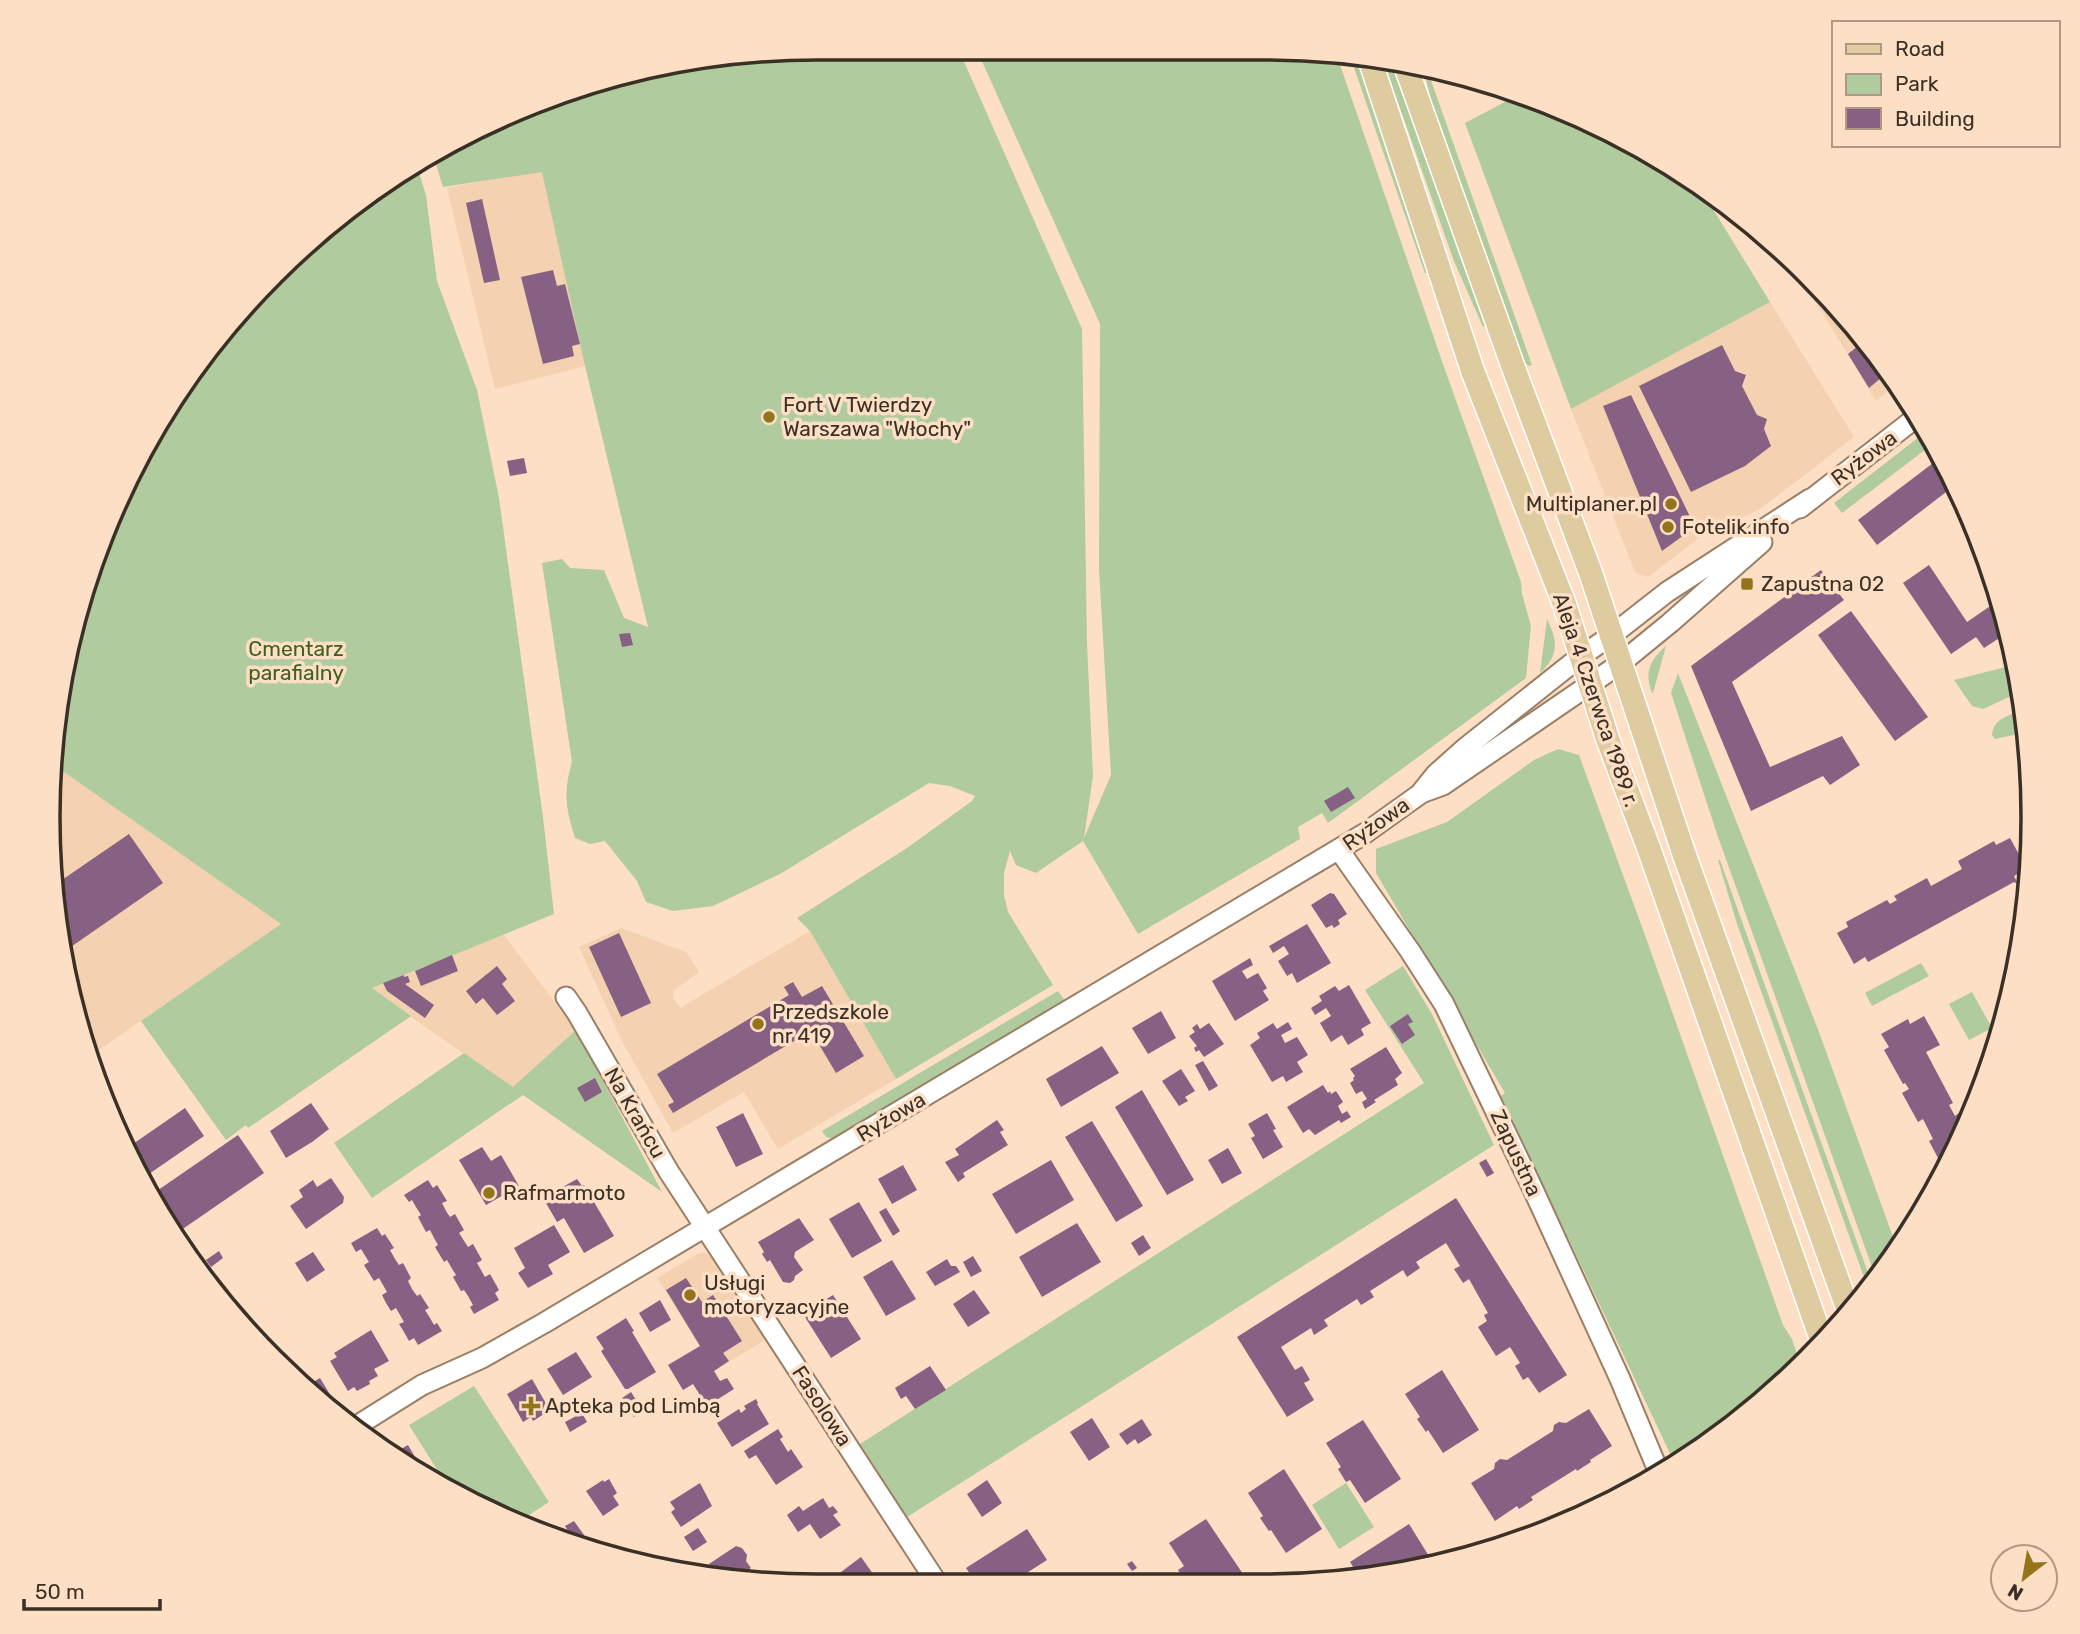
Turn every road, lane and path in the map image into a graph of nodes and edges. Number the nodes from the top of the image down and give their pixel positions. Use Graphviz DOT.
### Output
graph roads {
  1 [pos="1373,68"];
  2 [pos="1408,74"];
  3 [pos="1910,423"];
  4 [pos="1810,499"];
  5 [pos="1612,635"];
  6 [pos="1581,656"];
  7 [pos="1621,663"];
  8 [pos="1590,684"];
  9 [pos="1420,794"];
  10 [pos="1339,850"];
  11 [pos="566,998"];
  12 [pos="706,1226"];
  13 [pos="1845,1301"];
  14 [pos="1819,1332"];
  15 [pos="362,1422"];
  16 [pos="1656,1465"];
  17 [pos="931,1574"];
  1 -- 6 [label="main road, Aleja 4 Czerwca 1989 r."];
  2 -- 5 [label="main road, Aleja 4 Czerwca 1989 r."];
  3 -- 4 [label="street, Ryżowa"];
  4 -- 5 [label="street, Ryżowa"];
  4 -- 7 [label="street, Ryżowa"];
  5 -- 6 [label="street, Ryżowa"];
  5 -- 7 [label="main road, Aleja 4 Czerwca 1989 r."];
  6 -- 8 [label="main road, Aleja 4 Czerwca 1989 r."];
  6 -- 9 [label="street, Ryżowa"];
  7 -- 8 [label="street, Ryżowa"];
  7 -- 13 [label="main road, Aleja 4 Czerwca 1989 r."];
  8 -- 9 [label="street, Ryżowa"];
  8 -- 14 [label="main road, Aleja 4 Czerwca 1989 r."];
  9 -- 10 [label="street, Ryżowa"];
  10 -- 12 [label="street, Ryżowa"];
  10 -- 16 [label="street, Zapustna"];
  11 -- 12 [label="street, Na Krańcu"];
  12 -- 15 [label="street, Ryżowa"];
  12 -- 17 [label="street, Fasolowa"];
}
